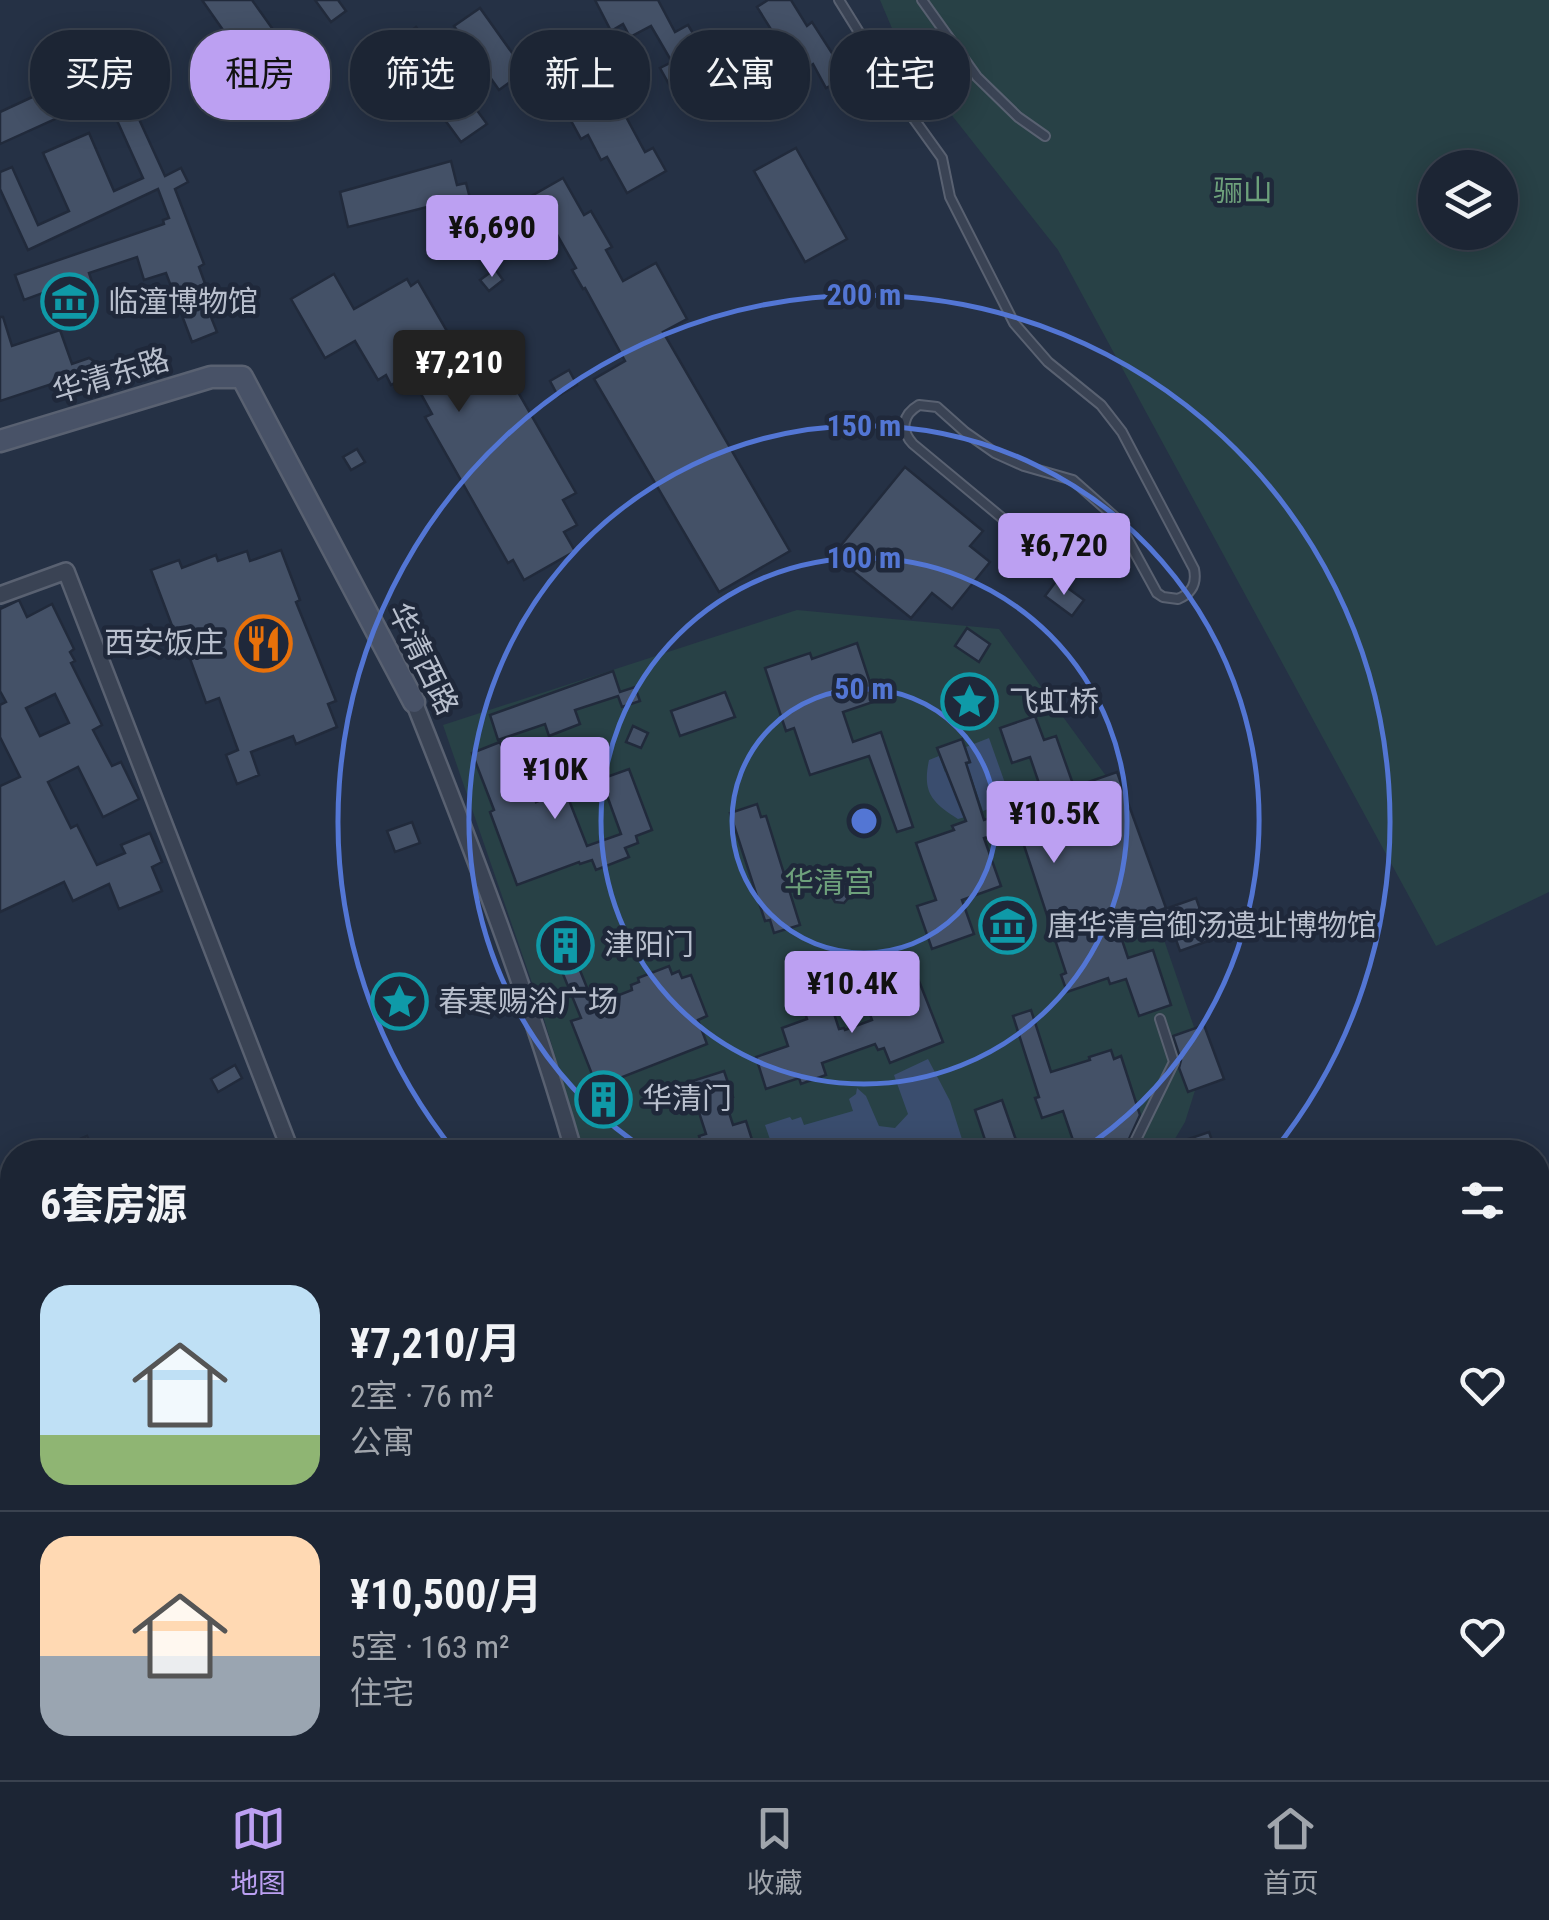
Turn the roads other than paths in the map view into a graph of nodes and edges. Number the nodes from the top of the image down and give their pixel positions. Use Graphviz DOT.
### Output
graph roads {
  1 [pos="839,0"];
  2 [pos="922,0"];
  3 [pos="1045,136"];
  4 [pos="242,377"];
  5 [pos="0,441"];
  6 [pos="1049,556"];
  7 [pos="0,595"];
  8 [pos="414,702"];
  9 [pos="1160,1019"];
  10 [pos="286,1140"];
  11 [pos="571,1140"];
  12 [pos="1136,1140"];
  1 -- 6 [label="lane"];
  2 -- 3 [label="lane"];
  4 -- 5 [label="street, 华清东路"];
  4 -- 8 [label="street, 华清西路"];
  7 -- 10 [label="street"];
  8 -- 11 [label="street, 华清西路"];
  9 -- 12 [label="lane"];
}
